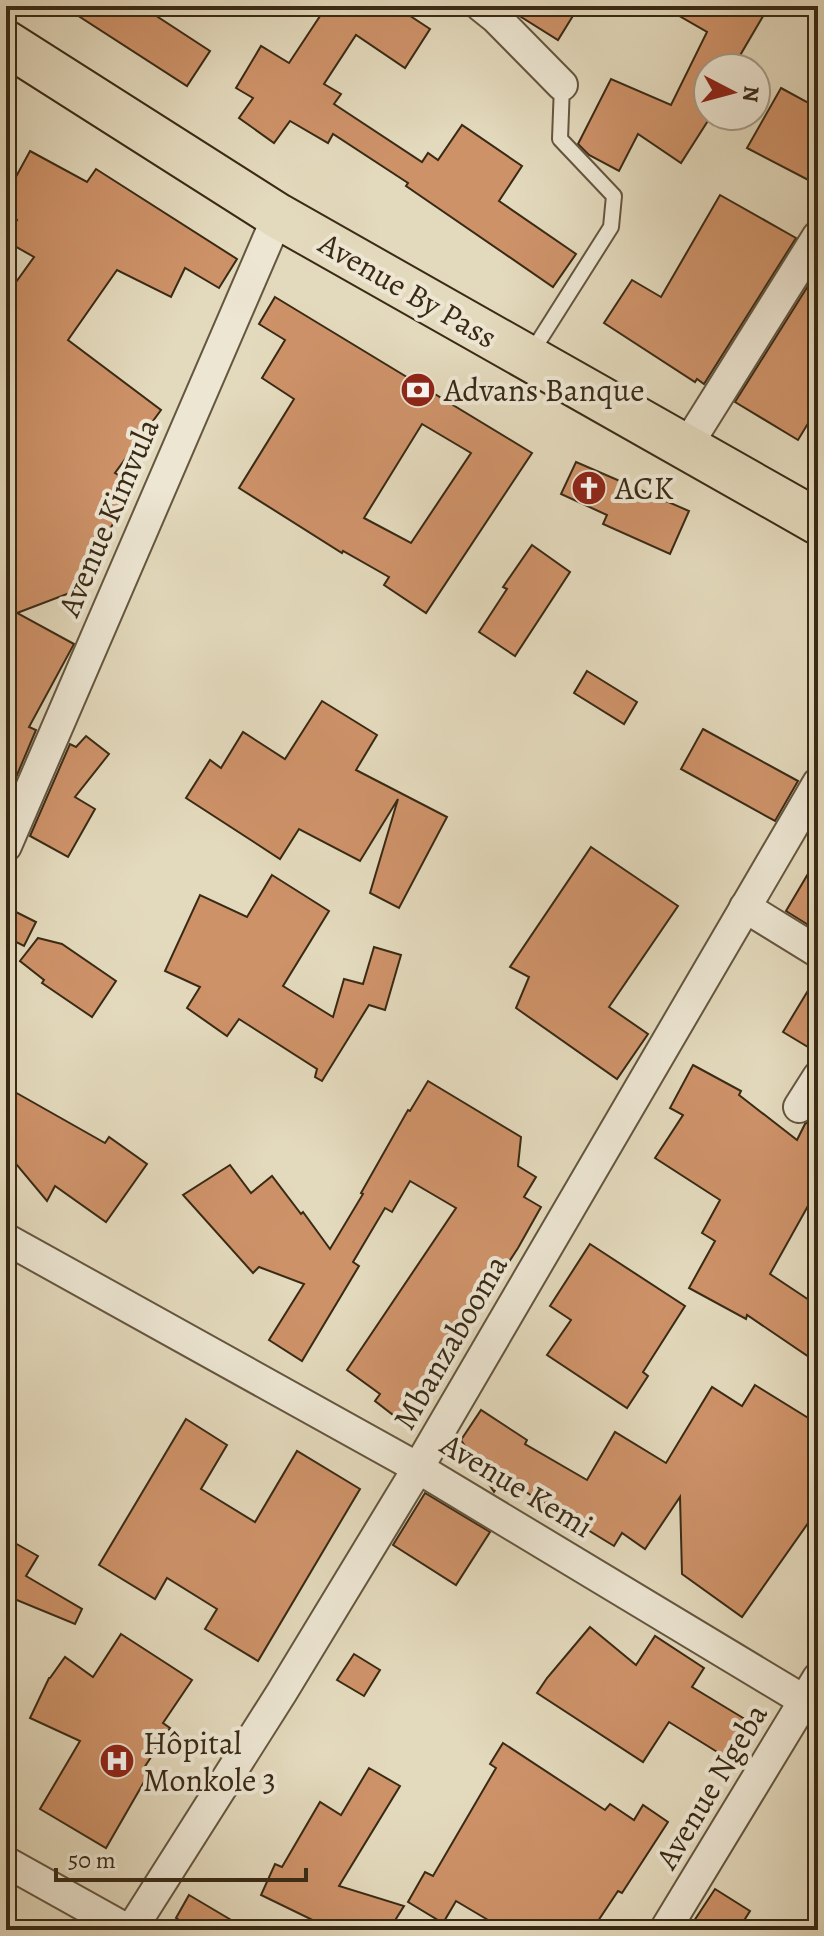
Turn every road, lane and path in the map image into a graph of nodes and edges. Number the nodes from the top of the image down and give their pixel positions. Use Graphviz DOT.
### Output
graph roads {
  1 [pos="481,6"];
  2 [pos="6,43"];
  3 [pos="562,85"];
  4 [pos="278,216"];
  5 [pos="818,236"];
  6 [pos="528,358"];
  7 [pos="686,447"];
  8 [pos="818,522"];
  9 [pos="818,783"];
  10 [pos="6,846"];
  11 [pos="745,907"];
  12 [pos="818,952"];
  13 [pos="818,1077"];
  14 [pos="799,1107"];
  15 [pos="6,1239"];
  16 [pos="418,1468"];
  17 [pos="814,1696"];
  18 [pos="6,1862"];
  19 [pos="129,1930"];
  20 [pos="665,1930"];
  1 -- 3 [label="street"];
  2 -- 4 [label="highway, Avenue By Pass"];
  3 -- 6 [label="lane"];
  4 -- 6 [label="highway, Avenue By Pass"];
  4 -- 10 [label="street, Avenue Kimvula"];
  5 -- 7 [label="street"];
  6 -- 7 [label="highway, Avenue By Pass"];
  7 -- 8 [label="highway, Avenue By Pass"];
  9 -- 11 [label="street, Mbanzabooma"];
  11 -- 12 [label="street"];
  11 -- 16 [label="street, Mbanzabooma"];
  13 -- 14 [label="street"];
  15 -- 16 [label="street, Avenue Kemi"];
  16 -- 17 [label="street, Avenue Kemi"];
  16 -- 19 [label="street, Mbanzabooma"];
  17 -- 20 [label="street, Avenue Ngeba"];
  18 -- 19 [label="street"];
}
